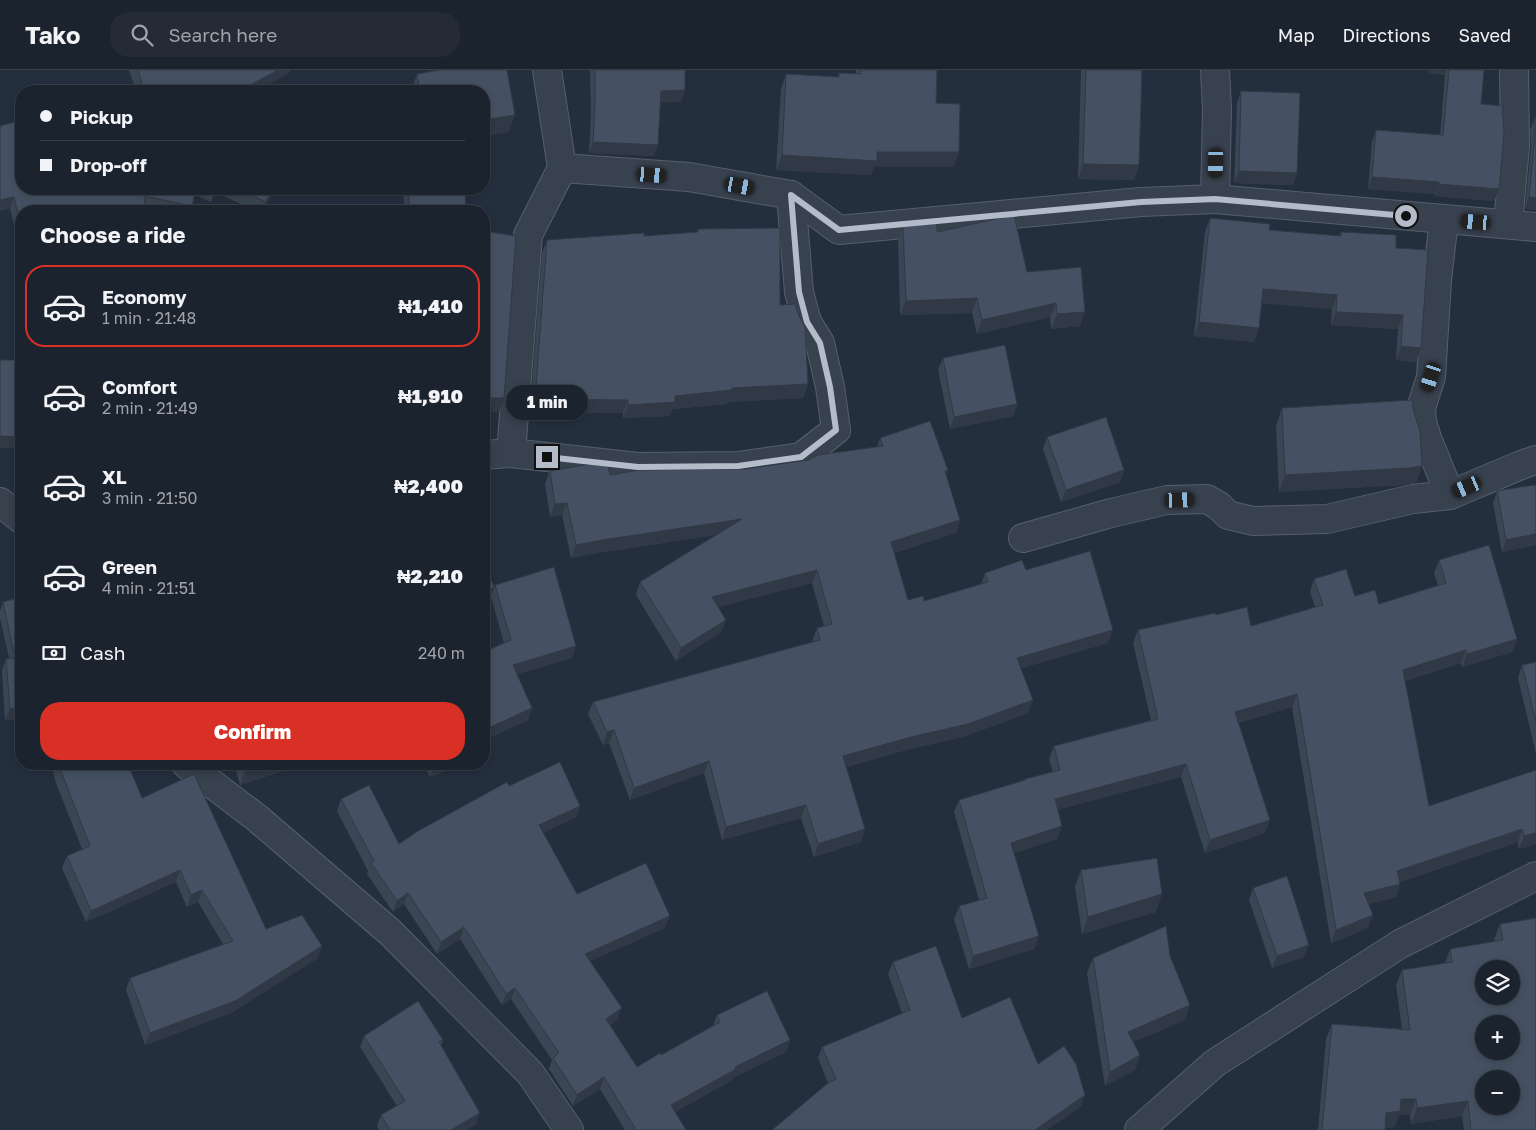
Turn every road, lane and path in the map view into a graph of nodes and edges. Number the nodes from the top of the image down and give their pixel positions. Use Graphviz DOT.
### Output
graph roads {
  1 [pos="547,70"];
  2 [pos="1215,70"];
  3 [pos="1514,70"];
  4 [pos="562,168"];
  5 [pos="791,195"];
  6 [pos="1215,199"];
  7 [pos="1444,220"];
  8 [pos="1508,224"];
  9 [pos="1536,227"];
  10 [pos="511,453"];
  11 [pos="490,455"];
  12 [pos="1536,460"];
  13 [pos="1450,495"];
  14 [pos="1023,538"];
  15 [pos="194,770"];
  16 [pos="1536,876"];
  17 [pos="569,1130"];
  18 [pos="1139,1130"];
  1 -- 4 [label="street"];
  2 -- 6 [label="street"];
  3 -- 8 [label="street"];
  4 -- 5 [label="street"];
  4 -- 10 [label="street"];
  5 -- 6 [label="street"];
  5 -- 10 [label="street"];
  6 -- 7 [label="street"];
  7 -- 8 [label="street"];
  7 -- 13 [label="street"];
  8 -- 9 [label="street"];
  10 -- 11 [label="street"];
  12 -- 13 [label="street"];
  13 -- 14 [label="street"];
  15 -- 17 [label="street"];
  16 -- 18 [label="street"];
}
